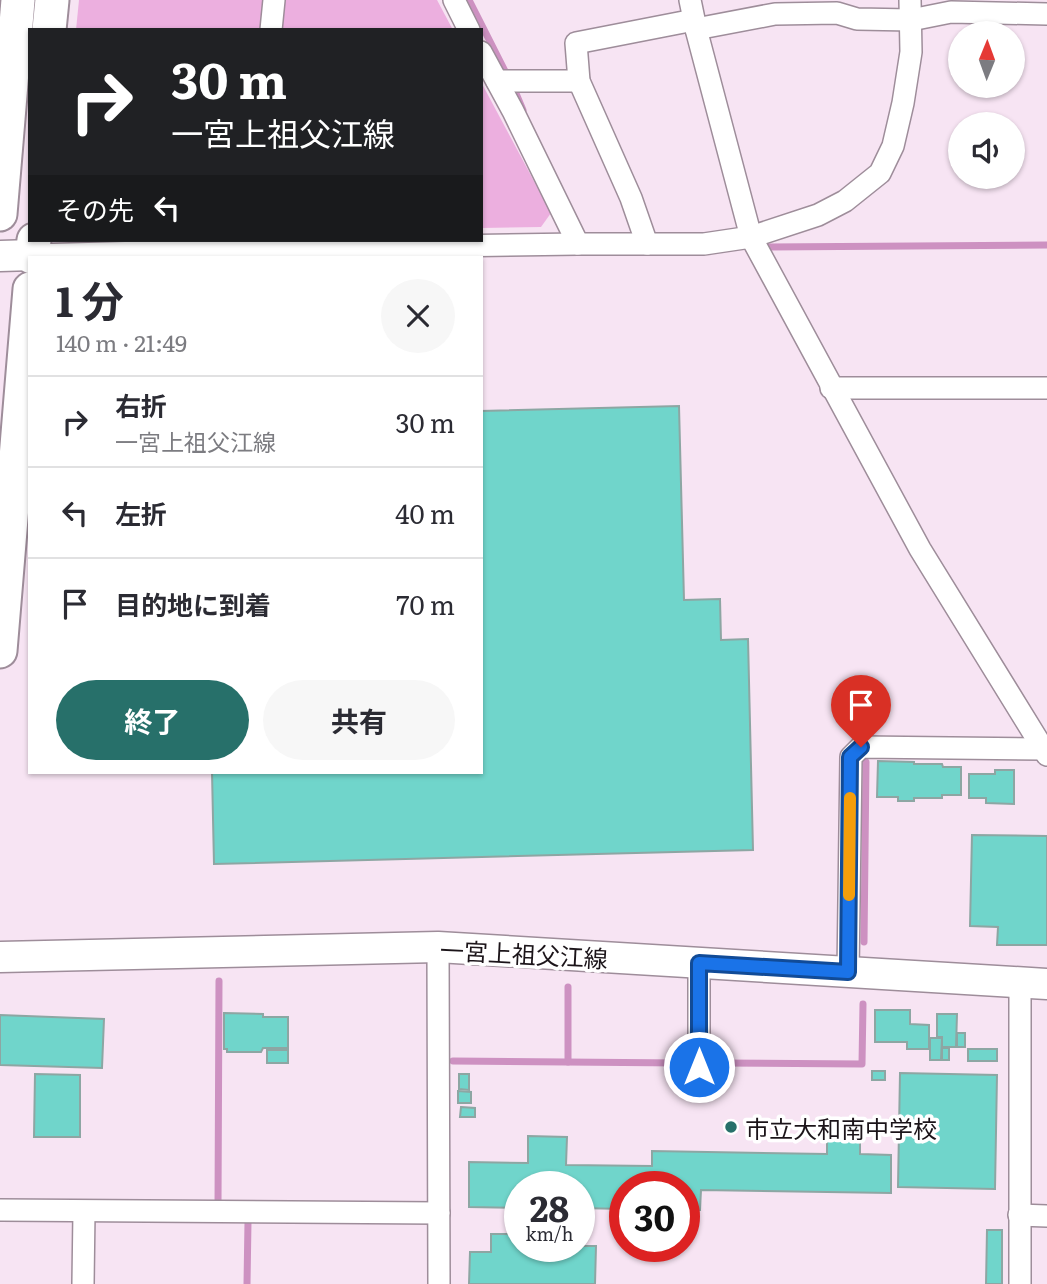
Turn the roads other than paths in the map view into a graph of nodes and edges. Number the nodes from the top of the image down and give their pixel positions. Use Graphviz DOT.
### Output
graph roads {
  1 [pos="18,0"];
  2 [pos="52,0"];
  3 [pos="274,0"];
  4 [pos="454,0"];
  5 [pos="911,10"];
  6 [pos="1047,13"];
  7 [pos="693,16"];
  8 [pos="49,28"];
  9 [pos="271,28"];
  10 [pos="468,28"];
  11 [pos="483,56"];
  12 [pos="497,81"];
  13 [pos="579,81"];
  14 [pos="0,214"];
  15 [pos="751,237"];
  16 [pos="254,244"];
  17 [pos="578,244"];
  18 [pos="647,244"];
  19 [pos="33,250"];
  20 [pos="0,256"];
  21 [pos="28,313"];
  22 [pos="831,388"];
  23 [pos="1047,388"];
  24 [pos="0,651"];
  25 [pos="1045,752"];
  26 [pos="438,947"];
  27 [pos="0,957"];
  28 [pos="699,963"];
  29 [pos="848,972"];
  30 [pos="1033,983"];
  31 [pos="699,1067"];
  32 [pos="0,1210"];
  33 [pos="84,1212"];
  34 [pos="439,1213"];
  35 [pos="1019,1215"];
  36 [pos="1047,1216"];
  37 [pos="83,1284"];
  38 [pos="439,1284"];
  39 [pos="1020,1284"];
  1 -- 14 [label="main road"];
  2 -- 8 [label="main road"];
  3 -- 9 [label="street"];
  4 -- 10 [label="street"];
  5 -- 6 [label="street"];
  5 -- 7 [label="street"];
  5 -- 15 [label="street"];
  7 -- 13 [label="street"];
  7 -- 15 [label="street"];
  11 -- 12 [label="street"];
  12 -- 13 [label="street"];
  12 -- 17 [label="street"];
  13 -- 18 [label="street"];
  15 -- 18 [label="street"];
  15 -- 22 [label="street"];
  16 -- 17 [label="street"];
  16 -- 19 [label="street"];
  17 -- 18 [label="street"];
  19 -- 20 [label="main road"];
  21 -- 24 [label="main road"];
  22 -- 23 [label="street"];
  22 -- 25 [label="street"];
  25 -- 29 [label="street"];
  26 -- 27 [label="main road, 一宮上祖父江線"];
  26 -- 28 [label="main road, 一宮上祖父江線"];
  26 -- 34 [label="street"];
  28 -- 29 [label="main road, 一宮上祖父江線"];
  28 -- 31 [label="street"];
  29 -- 30 [label="main road, 一宮上祖父江線"];
  30 -- 35 [label="street"];
  32 -- 33 [label="street"];
  33 -- 34 [label="street"];
  33 -- 37 [label="street"];
  34 -- 38 [label="street"];
  35 -- 36 [label="street"];
  35 -- 39 [label="street"];
}
